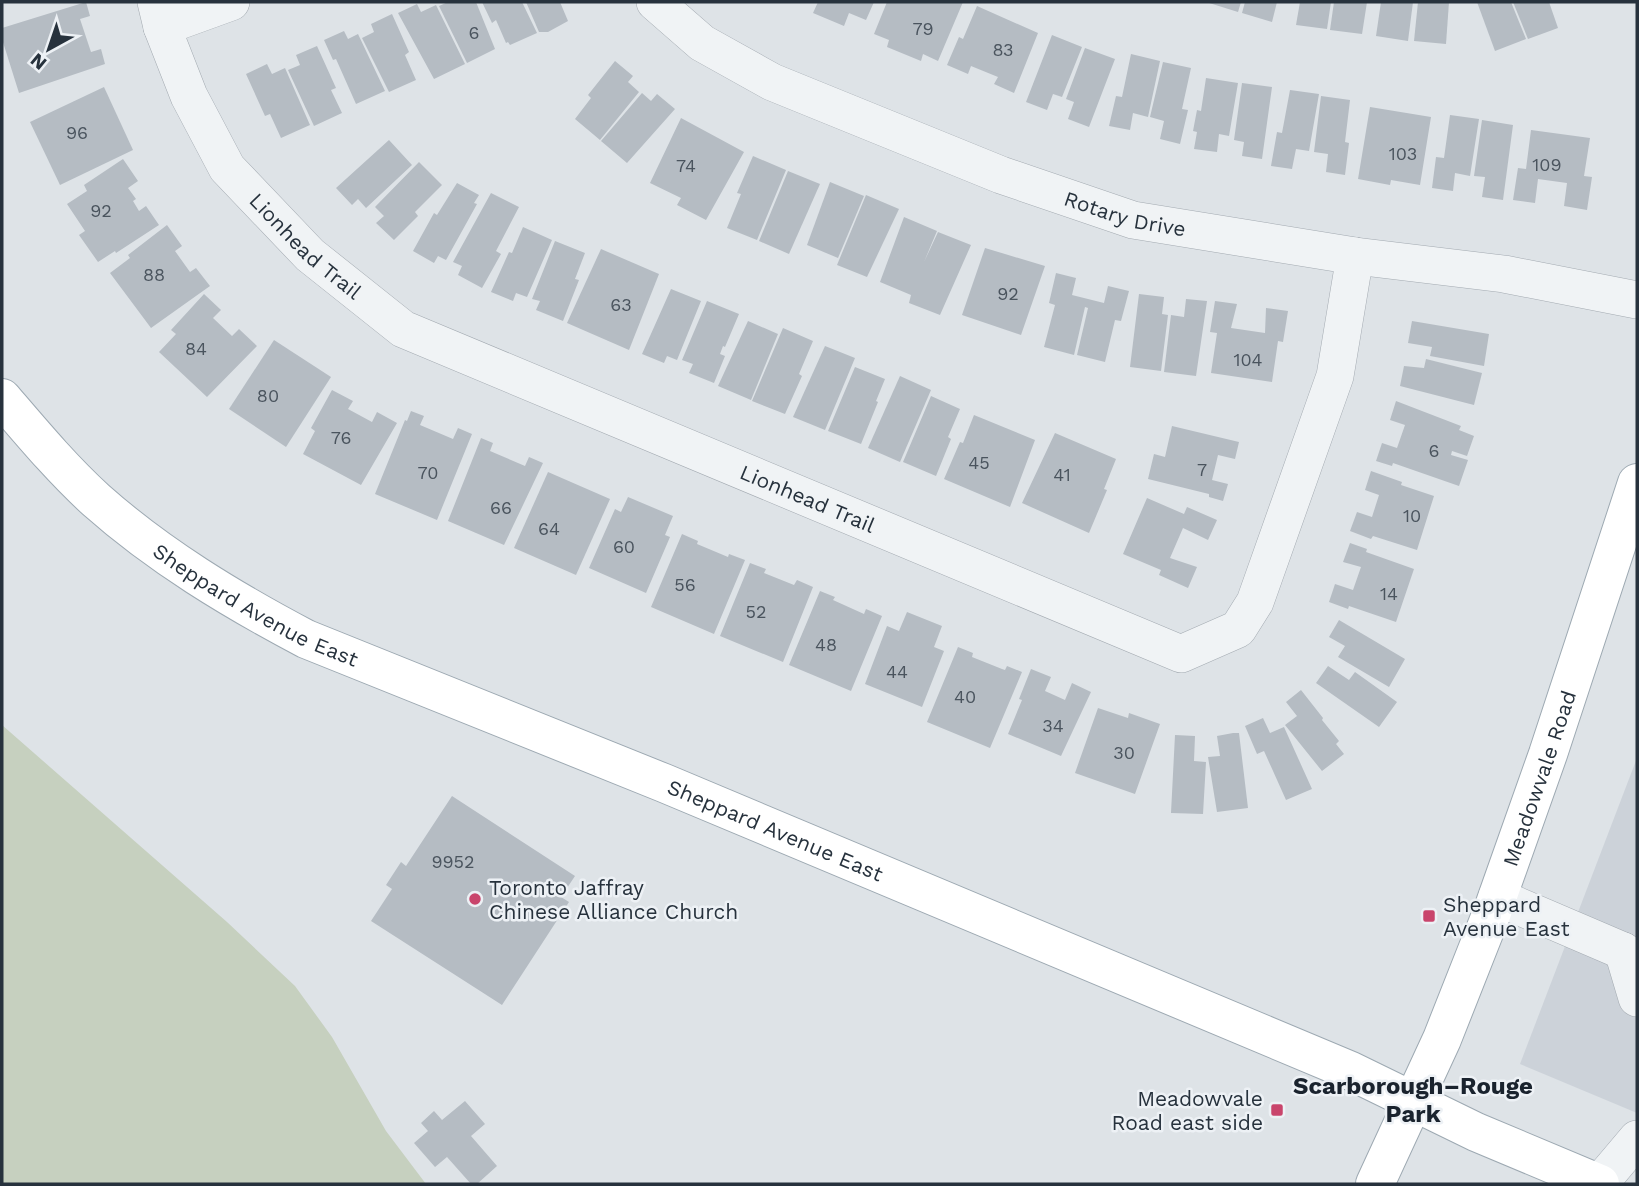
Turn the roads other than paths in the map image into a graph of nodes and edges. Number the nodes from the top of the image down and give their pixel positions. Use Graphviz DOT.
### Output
graph roads {
  1 [pos="231,2"];
  2 [pos="655,2"];
  3 [pos="159,14"];
  4 [pos="1355,256"];
  5 [pos="1637,300"];
  6 [pos="2,397"];
  7 [pos="1637,483"];
  8 [pos="1497,897"];
  9 [pos="1630,957"];
  10 [pos="1637,998"];
  11 [pos="1413,1100"];
  12 [pos="1637,1139"];
  13 [pos="1375,1184"];
  14 [pos="1600,1184"];
  1 -- 3 [label="street"];
  2 -- 4 [label="street, Rotary Drive"];
  3 -- 4 [label="street, Lionhead Trail"];
  4 -- 5 [label="street, Rotary Drive"];
  6 -- 11 [label="main road, Sheppard Avenue East"];
  7 -- 8 [label="main road, Meadowvale Road"];
  8 -- 9 [label="street"];
  8 -- 11 [label="main road, Meadowvale Road"];
  9 -- 10 [label="street"];
  11 -- 13 [label="main road, Meadowvale Road"];
  11 -- 14 [label="main road, Sheppard Avenue East"];
  12 -- 14 [label="street"];
}
